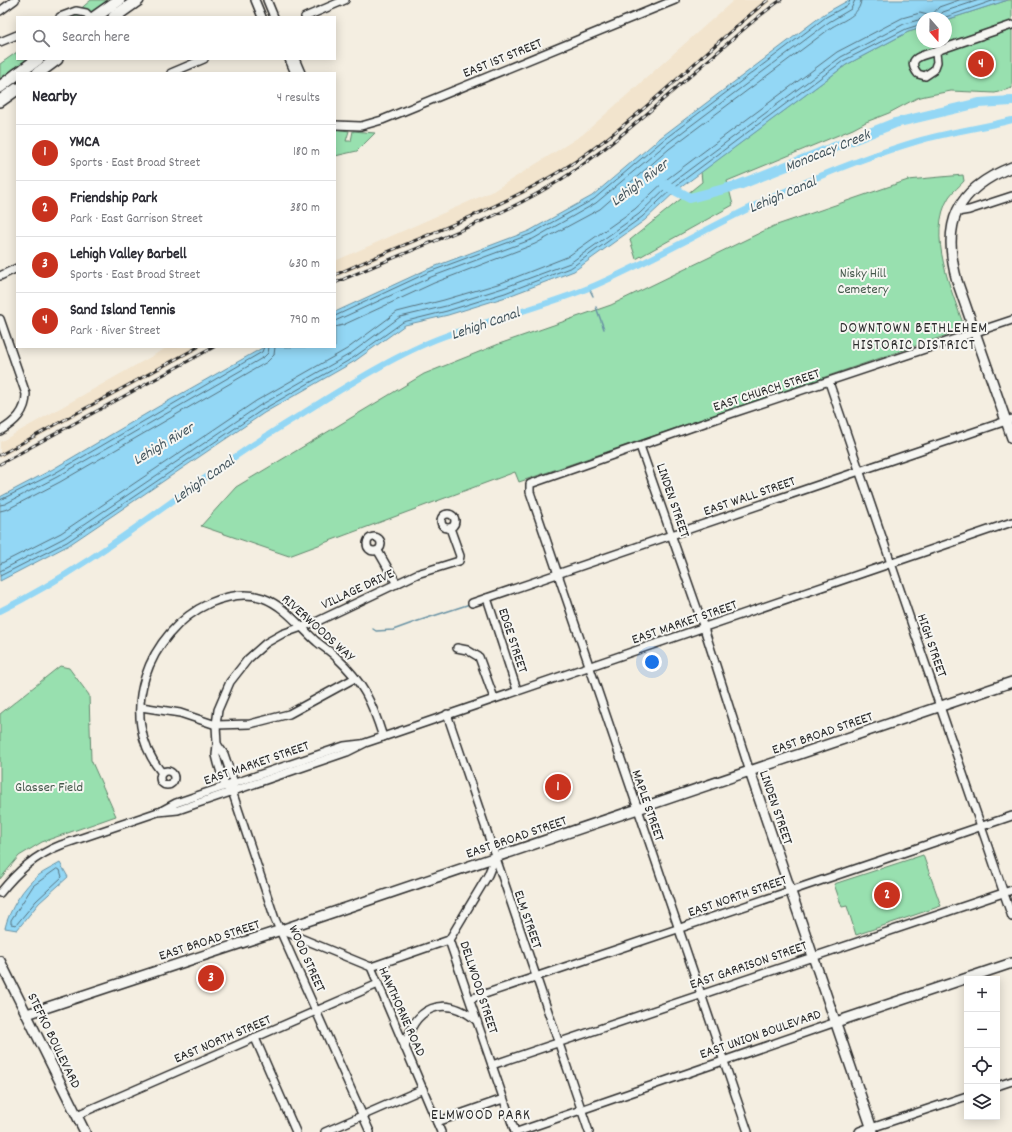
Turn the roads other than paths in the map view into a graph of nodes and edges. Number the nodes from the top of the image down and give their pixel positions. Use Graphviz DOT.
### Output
graph roads {
  1 [pos="15,0"];
  2 [pos="119,0"];
  3 [pos="138,0"];
  4 [pos="255,0"];
  5 [pos="267,0"];
  6 [pos="345,0"];
  7 [pos="675,0"];
  8 [pos="0,11"];
  9 [pos="63,16"];
  10 [pos="89,16"];
  11 [pos="96,16"];
  12 [pos="115,16"];
  13 [pos="262,16"];
  14 [pos="274,16"];
  15 [pos="307,16"];
  16 [pos="1012,25"];
  17 [pos="16,35"];
  18 [pos="0,42"];
  19 [pos="936,53"];
  20 [pos="37,60"];
  21 [pos="56,60"];
  22 [pos="202,60"];
  23 [pos="289,60"];
  24 [pos="295,60"];
  25 [pos="21,72"];
  26 [pos="39,72"];
  27 [pos="172,72"];
  28 [pos="295,72"];
  29 [pos="301,72"];
  30 [pos="16,75"];
  31 [pos="0,87"];
  32 [pos="16,90"];
  33 [pos="0,101"];
  34 [pos="336,125"];
  35 [pos="1012,167"];
  36 [pos="1012,196"];
  37 [pos="956,212"];
  38 [pos="16,268"];
  39 [pos="0,276"];
  40 [pos="0,319"];
  41 [pos="1012,320"];
  42 [pos="975,332"];
  43 [pos="829,382"];
  44 [pos="1009,420"];
  45 [pos="0,431"];
  46 [pos="1012,438"];
  47 [pos="640,446"];
  48 [pos="860,471"];
  49 [pos="530,484"];
  50 [pos="1012,522"];
  51 [pos="450,528"];
  52 [pos="671,535"];
  53 [pos="378,551"];
  54 [pos="890,563"];
  55 [pos="558,574"];
  56 [pos="397,584"];
  57 [pos="487,598"];
  58 [pos="472,604"];
  59 [pos="300,627"];
  60 [pos="704,628"];
  61 [pos="457,648"];
  62 [pos="589,667"];
  63 [pos="355,678"];
  64 [pos="1012,682"];
  65 [pos="518,690"];
  66 [pos="494,698"];
  67 [pos="141,707"];
  68 [pos="940,707"];
  69 [pos="447,714"];
  70 [pos="216,725"];
  71 [pos="383,737"];
  72 [pos="365,743"];
  73 [pos="218,744"];
  74 [pos="750,772"];
  75 [pos="162,773"];
  76 [pos="234,783"];
  77 [pos="225,786"];
  78 [pos="232,791"];
  79 [pos="637,809"];
  80 [pos="158,812"];
  81 [pos="1012,816"];
  82 [pos="980,827"];
  83 [pos="495,858"];
  84 [pos="791,890"];
  85 [pos="1012,890"];
  86 [pos="0,893"];
  87 [pos="1004,893"];
  88 [pos="1012,917"];
  89 [pos="677,929"];
  90 [pos="281,930"];
  91 [pos="449,940"];
  92 [pos="813,956"];
  93 [pos="0,961"];
  94 [pos="1012,963"];
  95 [pos="371,967"];
  96 [pos="535,976"];
  97 [pos="378,984"];
  98 [pos="701,994"];
  99 [pos="470,999"];
  100 [pos="317,1010"];
  101 [pos="27,1014"];
  102 [pos="477,1021"];
  103 [pos="836,1022"];
  104 [pos="255,1038"];
  105 [pos="558,1043"];
  106 [pos="405,1048"];
  107 [pos="723,1060"];
  108 [pos="492,1065"];
  109 [pos="1012,1081"];
  110 [pos="1000,1085"];
  111 [pos="423,1089"];
  112 [pos="964,1097"];
  113 [pos="504,1099"];
  114 [pos="581,1109"];
  115 [pos="77,1115"];
  116 [pos="362,1115"];
  117 [pos="437,1122"];
  118 [pos="872,1130"];
  119 [pos="85,1132"];
  120 [pos="296,1132"];
  121 [pos="325,1132"];
  122 [pos="370,1132"];
  123 [pos="441,1132"];
  124 [pos="516,1132"];
  125 [pos="589,1132"];
  126 [pos="748,1132"];
  127 [pos="860,1132"];
  1 -- 8 [label="street"];
  2 -- 11 [label="highway"];
  3 -- 12 [label="highway"];
  4 -- 13 [label="street"];
  5 -- 14 [label="street"];
  6 -- 15 [label="street"];
  7 -- 34 [label="street, EAST 1ST STREET"];
  9 -- 10 [label="street"];
  16 -- 19 [label="street"];
  17 -- 18 [label="street"];
  20 -- 25 [label="highway"];
  21 -- 26 [label="highway"];
  22 -- 27 [label="street"];
  23 -- 28 [label="street"];
  24 -- 29 [label="street"];
  30 -- 31 [label="highway"];
  32 -- 33 [label="highway"];
  35 -- 37 [label="main road"];
  36 -- 37 [label="street"];
  37 -- 42 [label="main road"];
  38 -- 39 [label="street"];
  40 -- 45 [label="street"];
  41 -- 42 [label="street, EAST CHURCH STREET"];
  42 -- 43 [label="street, EAST CHURCH STREET"];
  42 -- 44 [label="main road"];
  43 -- 47 [label="street, EAST CHURCH STREET"];
  43 -- 48 [label="street, HIGH STREET"];
  44 -- 46 [label="main road"];
  44 -- 48 [label="street, EAST WALL STREET"];
  47 -- 49 [label="street, EAST CHURCH STREET"];
  47 -- 52 [label="street, LINDEN STREET"];
  48 -- 52 [label="street, EAST WALL STREET"];
  48 -- 54 [label="street, HIGH STREET"];
  49 -- 55 [label="street, MAPLE STREET"];
  50 -- 54 [label="street, EAST MARKET STREET"];
  51 -- 56 [label="street, VILLAGE DRIVE"];
  52 -- 55 [label="street, EAST WALL STREET"];
  52 -- 60 [label="street, LINDEN STREET"];
  53 -- 56 [label="street"];
  54 -- 60 [label="street, EAST MARKET STREET"];
  54 -- 68 [label="street, HIGH STREET"];
  55 -- 57 [label="street, EAST WALL STREET"];
  55 -- 62 [label="street, MAPLE STREET"];
  56 -- 59 [label="street, VILLAGE DRIVE"];
  57 -- 58 [label="street, EAST WALL STREET"];
  57 -- 65 [label="street, EDGE STREET"];
  59 -- 63 [label="street, RIVERWOODS WAY"];
  59 -- 67 [label="street, RIVERWOODS WAY"];
  59 -- 70 [label="street, VILLAGE DRIVE"];
  60 -- 62 [label="street, EAST MARKET STREET"];
  60 -- 74 [label="street, LINDEN STREET"];
  61 -- 66 [label="street"];
  62 -- 65 [label="street, EAST MARKET STREET"];
  62 -- 79 [label="street, MAPLE STREET"];
  63 -- 70 [label="street"];
  63 -- 71 [label="street, RIVERWOODS WAY"];
  64 -- 68 [label="main road, EAST BROAD STREET"];
  65 -- 66 [label="street, EAST MARKET STREET"];
  66 -- 69 [label="street, EAST MARKET STREET"];
  67 -- 70 [label="street"];
  67 -- 75 [label="street, RIVERWOODS WAY"];
  68 -- 74 [label="main road, EAST BROAD STREET"];
  68 -- 82 [label="street, HIGH STREET"];
  69 -- 71 [label="street, EAST MARKET STREET"];
  69 -- 83 [label="street, ELM STREET"];
  70 -- 73 [label="street, VILLAGE DRIVE"];
  71 -- 72 [label="street, EAST MARKET STREET"];
  72 -- 76 [label="street, EAST MARKET STREET"];
  72 -- 78 [label="street, EAST MARKET STREET"];
  73 -- 76 [label="street, VILLAGE DRIVE"];
  73 -- 77 [label="street, VILLAGE DRIVE"];
  74 -- 79 [label="main road, EAST BROAD STREET"];
  74 -- 84 [label="main road, LINDEN STREET"];
  76 -- 77 [label="street, EAST MARKET STREET"];
  76 -- 78 [label="street"];
  77 -- 78 [label="street"];
  77 -- 80 [label="street, EAST MARKET STREET"];
  78 -- 80 [label="street, EAST MARKET STREET"];
  78 -- 90 [label="street, WOOD STREET"];
  79 -- 83 [label="main road, EAST BROAD STREET"];
  79 -- 89 [label="street, MAPLE STREET"];
  80 -- 86 [label="street, EAST MARKET STREET"];
  81 -- 82 [label="street, EAST NORTH STREET"];
  82 -- 84 [label="street, EAST NORTH STREET"];
  82 -- 87 [label="street, HIGH STREET"];
  83 -- 90 [label="main road, EAST BROAD STREET"];
  83 -- 91 [label="street, DELLWOOD STREET"];
  83 -- 96 [label="street, ELM STREET"];
  84 -- 89 [label="street, EAST NORTH STREET"];
  84 -- 92 [label="main road, LINDEN STREET"];
  85 -- 87 [label="street, EAST GARRISON STREET"];
  87 -- 88 [label="street, HIGH STREET"];
  87 -- 92 [label="street, EAST GARRISON STREET"];
  89 -- 96 [label="street, EAST NORTH STREET"];
  89 -- 98 [label="street, MAPLE STREET"];
  90 -- 95 [label="street, HAWTHORNE ROAD"];
  90 -- 100 [label="street, WOOD STREET"];
  90 -- 101 [label="main road, EAST BROAD STREET"];
  91 -- 95 [label="street"];
  91 -- 99 [label="street, DELLWOOD STREET"];
  92 -- 98 [label="street, EAST GARRISON STREET"];
  92 -- 103 [label="main road, LINDEN STREET"];
  93 -- 101 [label="main road, STEFKO BOULEVARD"];
  94 -- 103 [label="main road, EAST UNION BOULEVARD"];
  95 -- 97 [label="street, HAWTHORNE ROAD"];
  96 -- 99 [label="street, EAST NORTH STREET"];
  96 -- 105 [label="street, ELM STREET"];
  97 -- 100 [label="street, EAST NORTH STREET"];
  97 -- 106 [label="street, HAWTHORNE ROAD"];
  98 -- 105 [label="street, EAST GARRISON STREET"];
  98 -- 107 [label="street, MAPLE STREET"];
  99 -- 102 [label="street, DELLWOOD STREET"];
  100 -- 104 [label="street, EAST NORTH STREET"];
  100 -- 116 [label="street, WOOD STREET"];
  101 -- 115 [label="main road, STEFKO BOULEVARD"];
  102 -- 106 [label="street"];
  102 -- 108 [label="street, DELLWOOD STREET"];
  103 -- 107 [label="street, EAST UNION BOULEVARD"];
  103 -- 118 [label="main road, LINDEN STREET"];
  104 -- 115 [label="street, EAST NORTH STREET"];
  104 -- 120 [label="street"];
  105 -- 108 [label="street, EAST GARRISON STREET"];
  105 -- 114 [label="street, ELM STREET"];
  106 -- 111 [label="street, HAWTHORNE ROAD"];
  107 -- 114 [label="street, EAST UNION BOULEVARD"];
  107 -- 126 [label="street, MAPLE STREET"];
  108 -- 113 [label="street, DELLWOOD STREET"];
  109 -- 110 [label="street"];
  111 -- 116 [label="street"];
  111 -- 117 [label="street, HAWTHORNE ROAD"];
  112 -- 118 [label="street"];
  113 -- 117 [label="street"];
  113 -- 124 [label="street, DELLWOOD STREET"];
  114 -- 124 [label="street, EAST UNION BOULEVARD"];
  114 -- 125 [label="street, ELM STREET"];
  115 -- 119 [label="main road, STEFKO BOULEVARD"];
  116 -- 121 [label="street"];
  116 -- 122 [label="street, WOOD STREET"];
  117 -- 123 [label="street, HAWTHORNE ROAD"];
  118 -- 127 [label="main road"];
}
